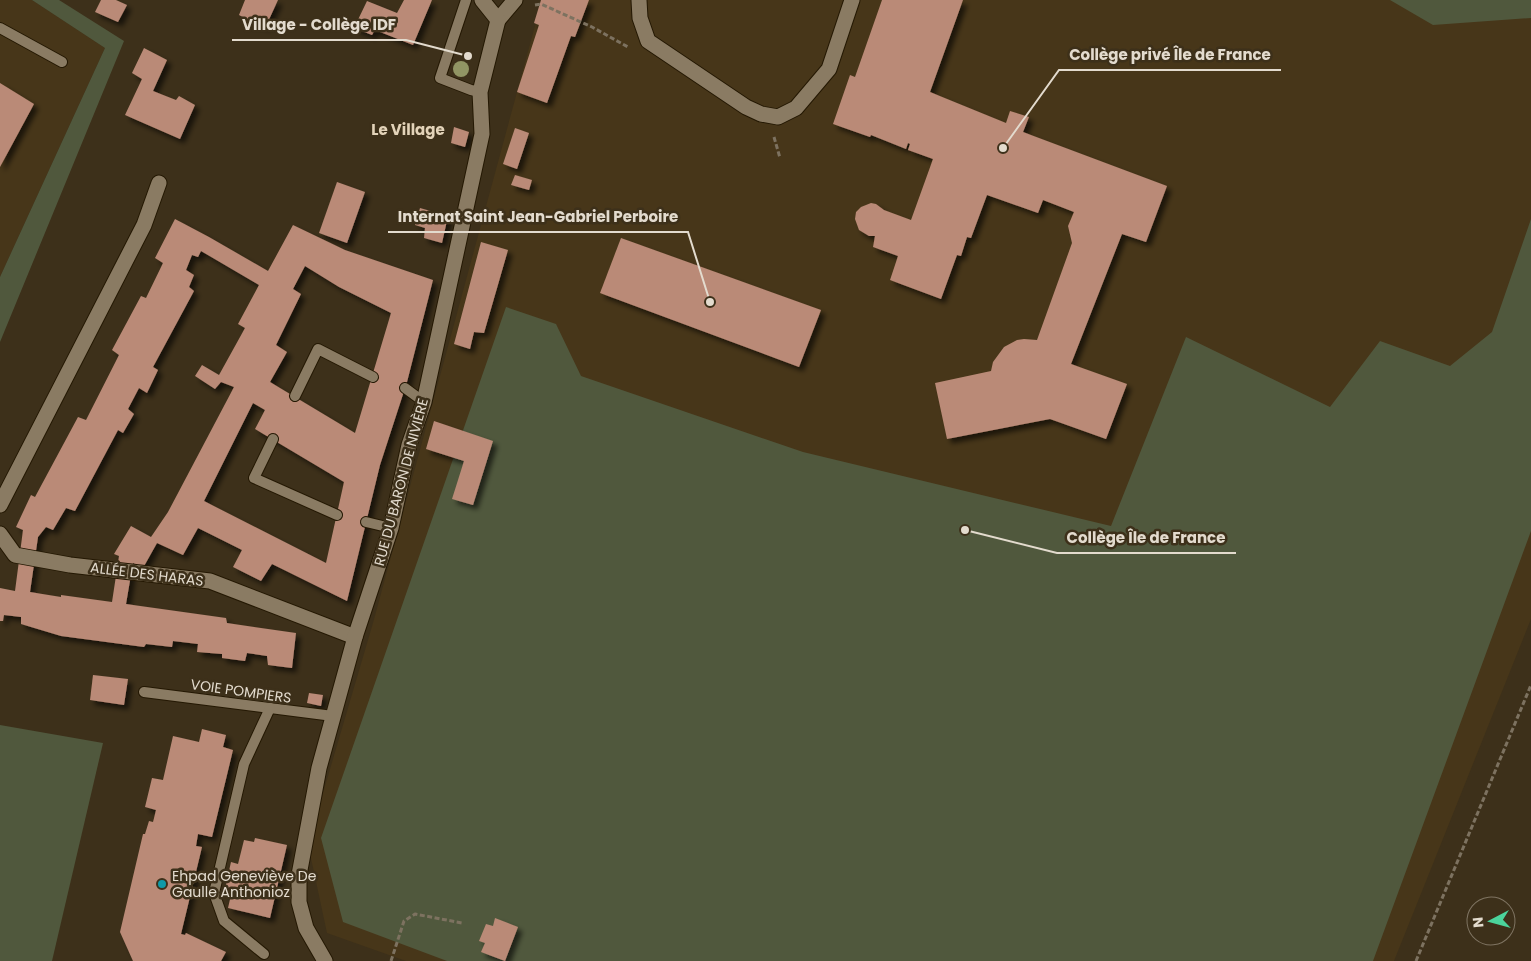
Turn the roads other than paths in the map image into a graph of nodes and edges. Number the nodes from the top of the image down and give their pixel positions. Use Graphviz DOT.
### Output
graph roads {
  1 [pos="466,0"];
  2 [pos="482,0"];
  3 [pos="515,0"];
  4 [pos="639,0"];
  5 [pos="852,0"];
  6 [pos="498,20"];
  7 [pos="0,28"];
  8 [pos="62,62"];
  9 [pos="480,92"];
  10 [pos="159,183"];
  11 [pos="373,377"];
  12 [pos="405,388"];
  13 [pos="295,396"];
  14 [pos="424,402"];
  15 [pos="273,439"];
  16 [pos="0,505"];
  17 [pos="337,515"];
  18 [pos="366,522"];
  19 [pos="391,528"];
  20 [pos="0,534"];
  21 [pos="355,637"];
  22 [pos="144,692"];
  23 [pos="270,708"];
  24 [pos="333,716"];
  25 [pos="264,954"];
  26 [pos="325,961"];
  1 -- 9 [label="lane"];
  2 -- 6 [label="street"];
  3 -- 6 [label="street"];
  4 -- 5 [label="street"];
  6 -- 9 [label="street, RUE DU BARON DE NIVIÈRE"];
  7 -- 8 [label="lane"];
  9 -- 14 [label="street, RUE DU BARON DE NIVIÈRE"];
  10 -- 16 [label="street"];
  11 -- 13 [label="lane"];
  12 -- 14 [label="lane"];
  14 -- 19 [label="street, RUE DU BARON DE NIVIÈRE"];
  15 -- 17 [label="lane"];
  18 -- 19 [label="lane"];
  19 -- 21 [label="street, RUE DU BARON DE NIVIÈRE"];
  20 -- 21 [label="street, ALLÉE DES HARAS"];
  21 -- 24 [label="street, RUE DU BARON DE NIVIÈRE"];
  22 -- 23 [label="lane, VOIE POMPIERS"];
  23 -- 24 [label="lane, VOIE POMPIERS"];
  23 -- 25 [label="lane"];
  24 -- 26 [label="street, RUE DU BARON DE NIVIÈRE"];
}
